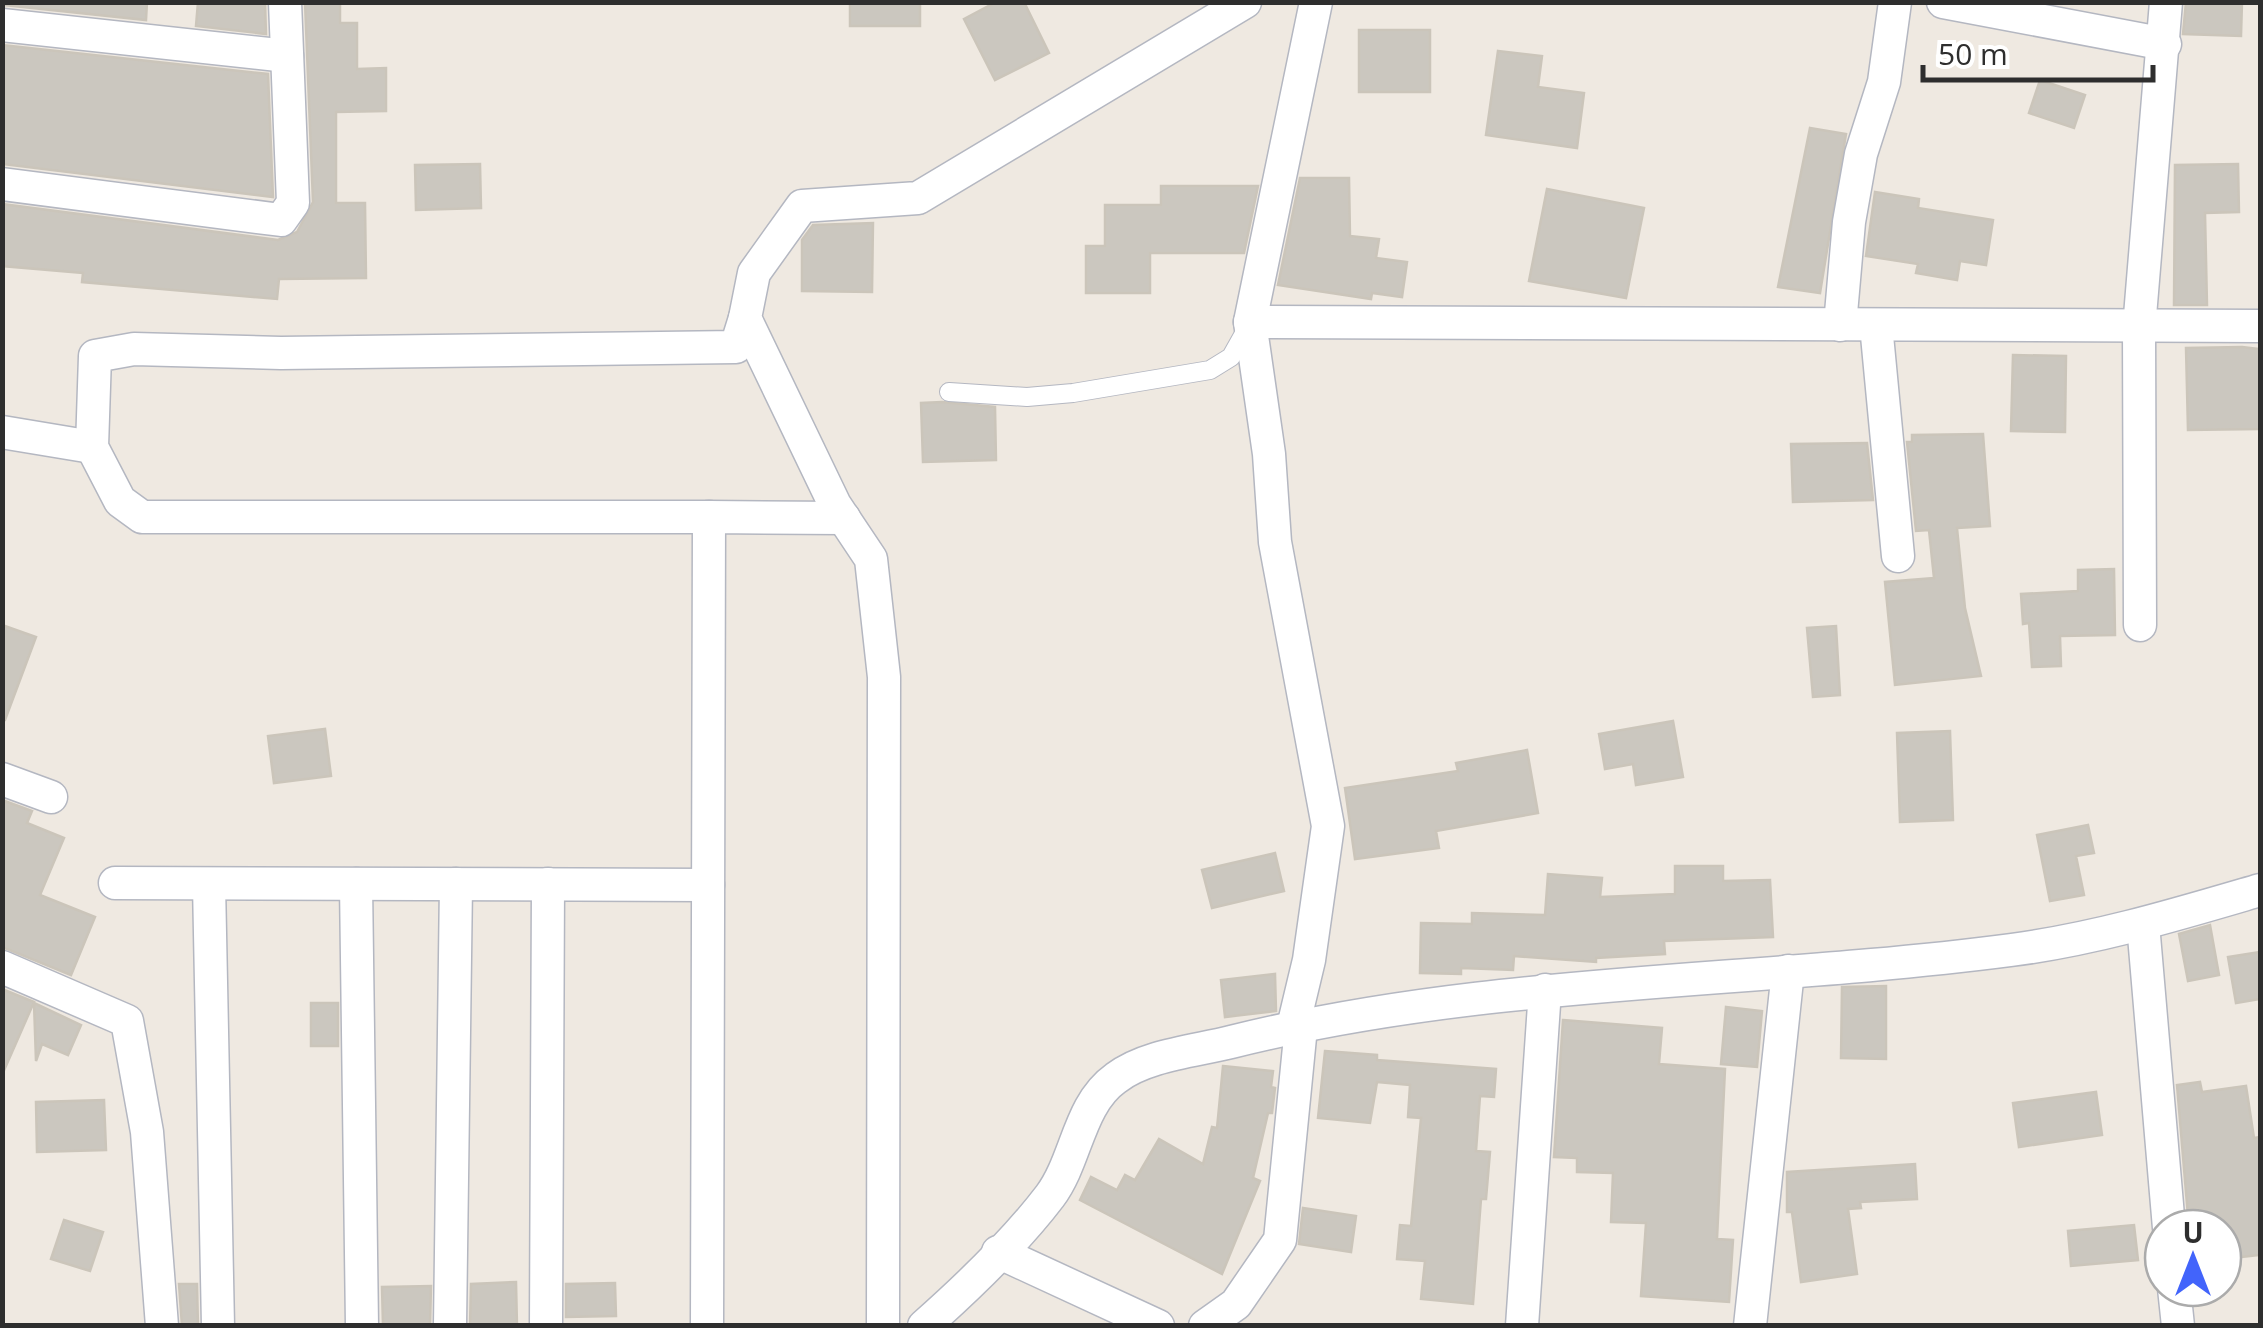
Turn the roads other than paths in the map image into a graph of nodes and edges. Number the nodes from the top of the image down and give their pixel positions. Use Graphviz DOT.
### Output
graph roads {
  1 [pos="285,2"];
  2 [pos="1245,2"];
  3 [pos="1895,2"];
  4 [pos="1942,2"];
  5 [pos="2166,2"];
  6 [pos="1312,3"];
  7 [pos="2,25"];
  8 [pos="2164,44"];
  9 [pos="287,56"];
  10 [pos="2,184"];
  11 [pos="746,318"];
  12 [pos="1250,322"];
  13 [pos="1840,325"];
  14 [pos="1876,325"];
  15 [pos="2260,326"];
  16 [pos="2139,328"];
  17 [pos="949,392"];
  18 [pos="2,432"];
  19 [pos="92,447"];
  20 [pos="709,516"];
  21 [pos="844,518"];
  22 [pos="1898,556"];
  23 [pos="2140,625"];
  24 [pos="2,778"];
  25 [pos="51,797"];
  26 [pos="114,883"];
  27 [pos="209,884"];
  28 [pos="356,884"];
  29 [pos="456,884"];
  30 [pos="548,884"];
  31 [pos="708,885"];
  32 [pos="2260,890"];
  33 [pos="2142,924"];
  34 [pos="2,967"];
  35 [pos="1788,971"];
  36 [pos="1545,990"];
  37 [pos="1297,1027"];
  38 [pos="2167,1208"];
  39 [pos="998,1252"];
  40 [pos="162,1326"];
  41 [pos="218,1326"];
  42 [pos="362,1326"];
  43 [pos="450,1326"];
  44 [pos="546,1326"];
  45 [pos="707,1326"];
  46 [pos="883,1326"];
  47 [pos="924,1326"];
  48 [pos="1158,1326"];
  49 [pos="1205,1326"];
  50 [pos="1522,1326"];
  51 [pos="1750,1326"];
  1 -- 9 [label="street"];
  2 -- 11 [label="street"];
  3 -- 13 [label="street"];
  4 -- 8 [label="street"];
  5 -- 8 [label="street"];
  6 -- 12 [label="street"];
  7 -- 9 [label="street"];
  8 -- 16 [label="street"];
  9 -- 10 [label="street"];
  11 -- 19 [label="street"];
  11 -- 21 [label="street"];
  12 -- 13 [label="street"];
  12 -- 17 [label="lane"];
  12 -- 37 [label="street"];
  13 -- 14 [label="street"];
  14 -- 16 [label="street"];
  14 -- 22 [label="street"];
  15 -- 16 [label="street"];
  16 -- 23 [label="street"];
  18 -- 19 [label="street"];
  19 -- 20 [label="street"];
  20 -- 21 [label="street"];
  20 -- 31 [label="street"];
  21 -- 46 [label="street"];
  24 -- 25 [label="street"];
  26 -- 27 [label="street"];
  27 -- 28 [label="street"];
  27 -- 41 [label="street"];
  28 -- 29 [label="street"];
  28 -- 42 [label="street"];
  29 -- 30 [label="street"];
  29 -- 43 [label="street"];
  30 -- 31 [label="street"];
  30 -- 44 [label="street"];
  31 -- 45 [label="street"];
  32 -- 33 [label="street"];
  33 -- 35 [label="street"];
  33 -- 38 [label="street"];
  34 -- 40 [label="street"];
  35 -- 36 [label="street"];
  35 -- 51 [label="street"];
  36 -- 37 [label="street"];
  36 -- 50 [label="street"];
  37 -- 39 [label="street"];
  37 -- 49 [label="street"];
  39 -- 47 [label="street"];
  39 -- 48 [label="street"];
}
